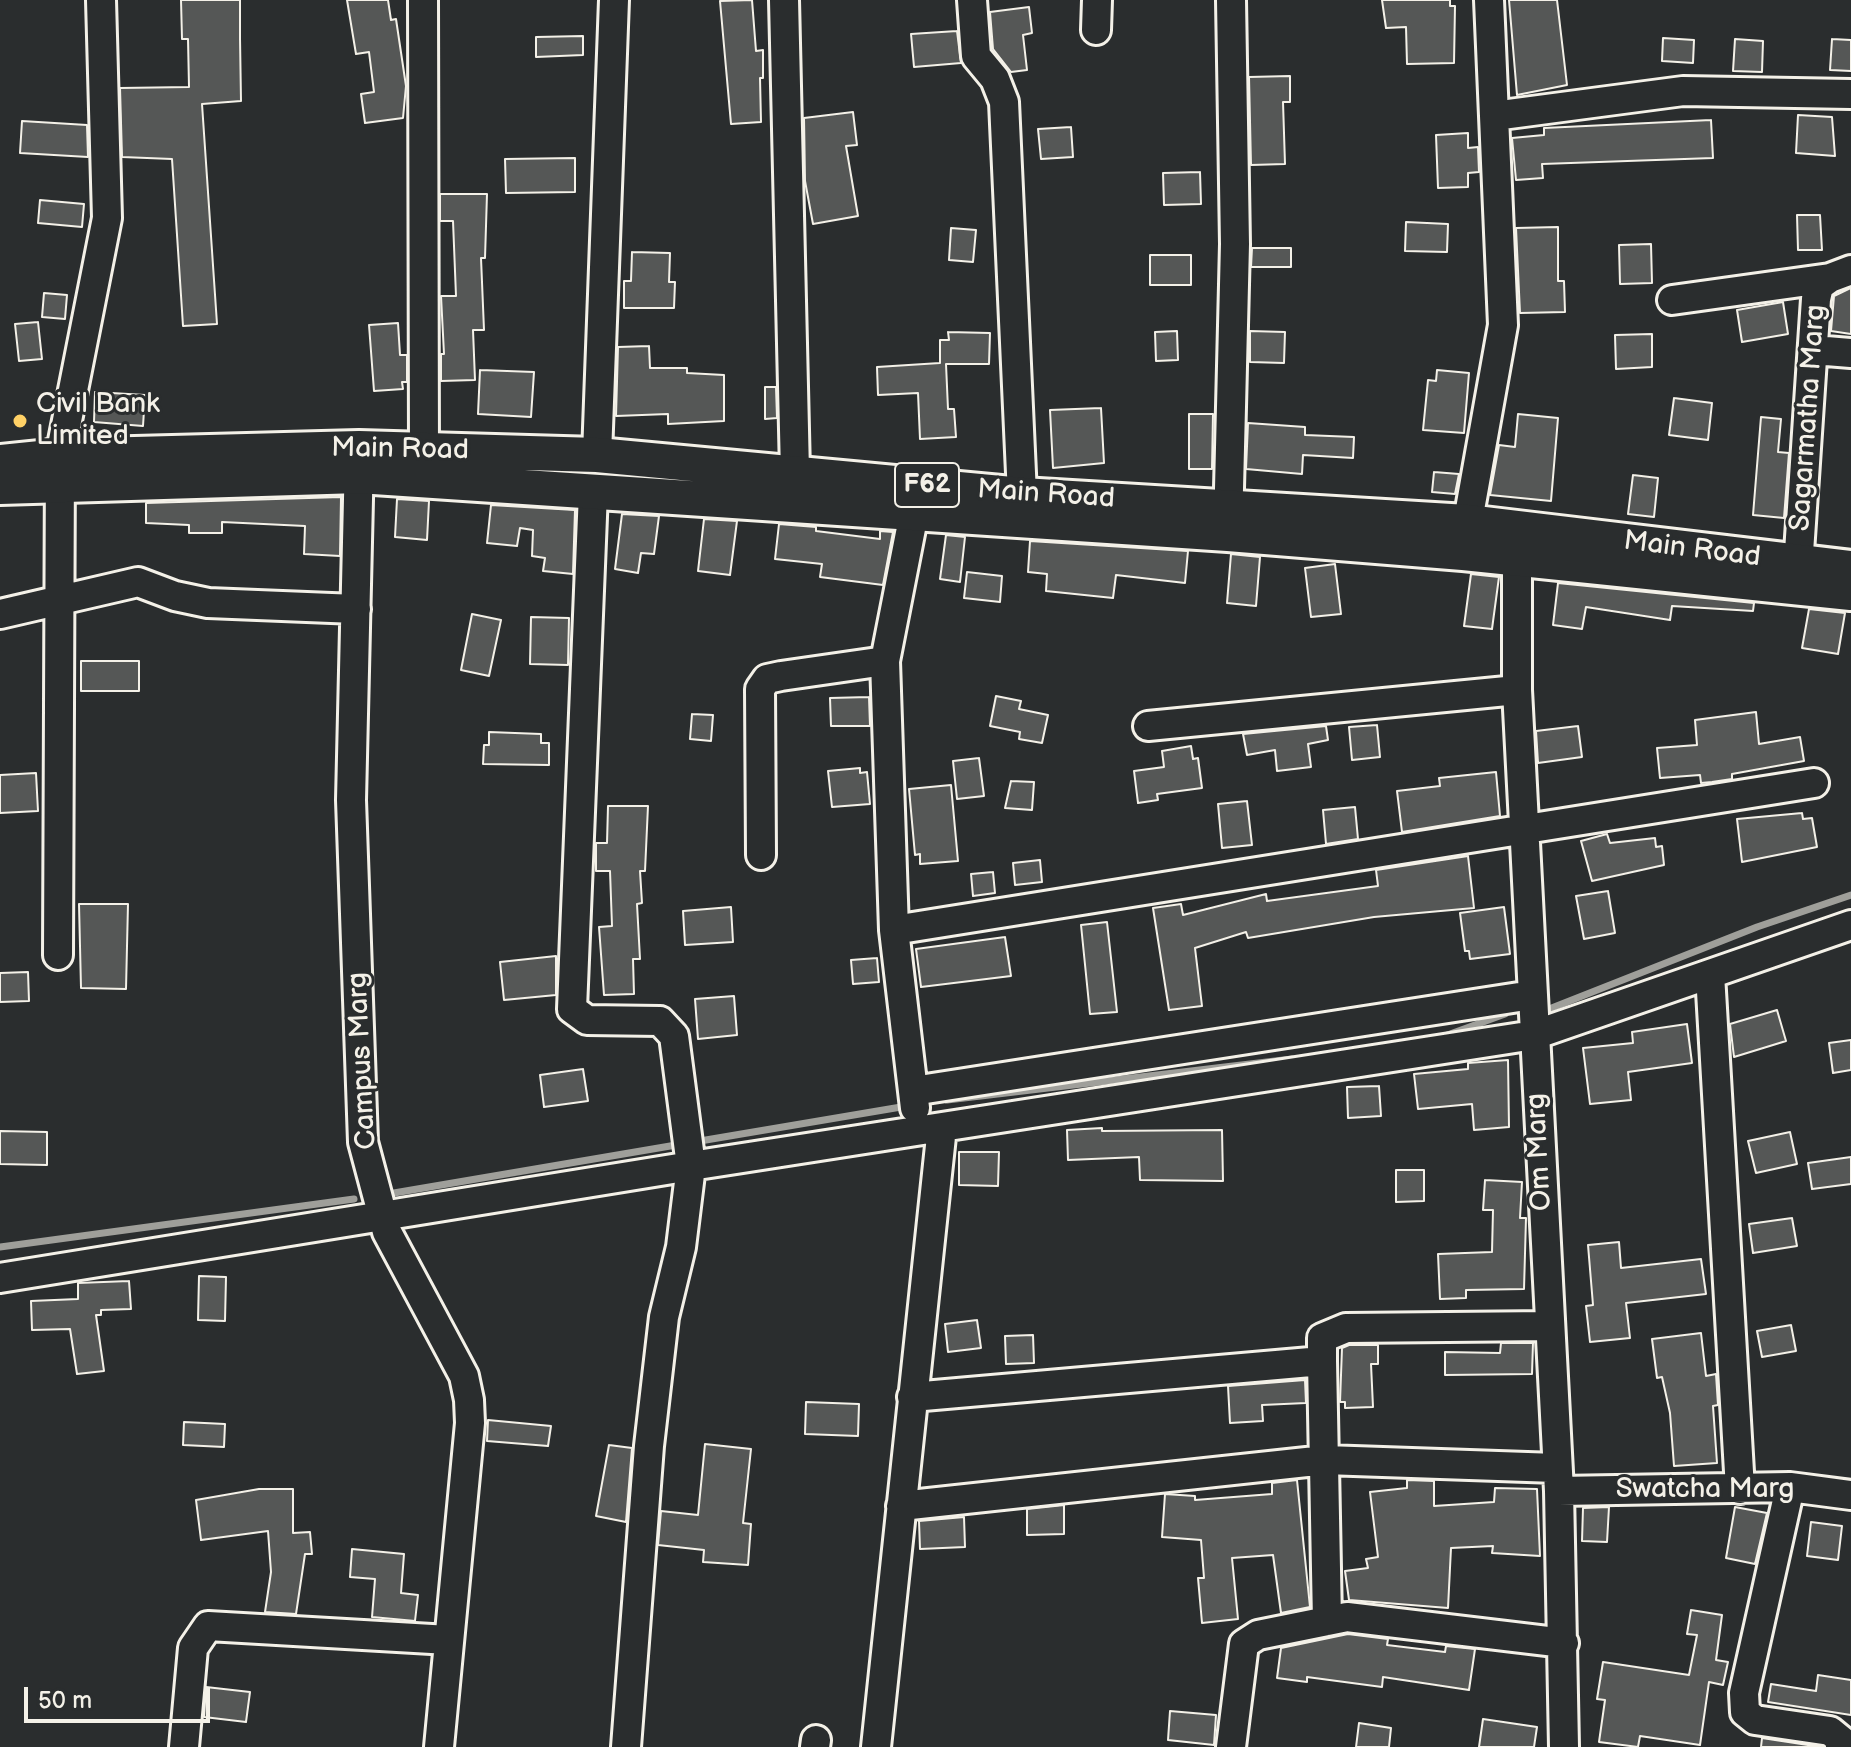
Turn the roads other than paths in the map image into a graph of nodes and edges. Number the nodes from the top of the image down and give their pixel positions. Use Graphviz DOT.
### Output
graph roads {
  1 [pos="101,0"];
  2 [pos="423,0"];
  3 [pos="614,0"];
  4 [pos="784,0"];
  5 [pos="972,0"];
  6 [pos="1097,0"];
  7 [pos="1231,0"];
  8 [pos="1489,0"];
  9 [pos="1096,30"];
  10 [pos="1851,94"];
  11 [pos="1494,116"];
  12 [pos="1840,274"];
  13 [pos="1672,300"];
  14 [pos="1814,350"];
  15 [pos="1851,353"];
  16 [pos="424,449"];
  17 [pos="597,455"];
  18 [pos="0,462"];
  19 [pos="359,462"];
  20 [pos="60,469"];
  21 [pos="795,472"];
  22 [pos="0,487"];
  23 [pos="593,492"];
  24 [pos="1022,495"];
  25 [pos="914,513"];
  26 [pos="1228,520"];
  27 [pos="1465,538"];
  28 [pos="1517,558"];
  29 [pos="1851,568"];
  30 [pos="1798,575"];
  31 [pos="1851,593"];
  32 [pos="59,601"];
  33 [pos="356,609"];
  34 [pos="0,614"];
  35 [pos="885,661"];
  36 [pos="1517,690"];
  37 [pos="1148,726"];
  38 [pos="1814,783"];
  39 [pos="1525,831"];
  40 [pos="761,855"];
  41 [pos="1851,925"];
  42 [pos="894,930"];
  43 [pos="58,955"];
  44 [pos="1710,974"];
  45 [pos="1532,995"];
  46 [pos="1534,1035"];
  47 [pos="920,1113"];
  48 [pos="691,1166"];
  49 [pos="383,1216"];
  50 [pos="0,1278"];
  51 [pos="1549,1326"];
  52 [pos="1322,1361"];
  53 [pos="912,1397"];
  54 [pos="1325,1460"];
  55 [pos="1558,1479"];
  56 [pos="1790,1487"];
  57 [pos="1740,1489"];
  58 [pos="1851,1495"];
  59 [pos="901,1506"];
  60 [pos="1327,1621"];
  61 [pos="449,1640"];
  62 [pos="1564,1643"];
  63 [pos="184,1747"];
  64 [pos="439,1747"];
  65 [pos="626,1747"];
  66 [pos="876,1747"];
  67 [pos="1231,1747"];
  68 [pos="1564,1747"];
  69 [pos="1840,1747"];
  1 -- 20 [label="street"];
  2 -- 16 [label="street"];
  3 -- 17 [label="street"];
  4 -- 21 [label="street"];
  5 -- 24 [label="street"];
  6 -- 9 [label="street"];
  7 -- 26 [label="street"];
  8 -- 11 [label="street"];
  10 -- 11 [label="street"];
  11 -- 27 [label="street"];
  12 -- 13 [label="street"];
  12 -- 14 [label="street, Sagarmatha Marg"];
  14 -- 15 [label="street"];
  14 -- 30 [label="street, Sagarmatha Marg"];
  16 -- 17 [label="main road, Main Road / F62"];
  16 -- 19 [label="main road, Main Road / F62"];
  17 -- 21 [label="main road, Main Road / F62"];
  18 -- 20 [label="main road, Main Road / F62"];
  19 -- 20 [label="main road, Main Road / F62"];
  19 -- 23 [label="main road, Main Road / F62"];
  19 -- 33 [label="street, Campus Marg"];
  20 -- 22 [label="main road, Main Road / F62"];
  20 -- 32 [label="street"];
  21 -- 24 [label="main road, Main Road / F62"];
  23 -- 25 [label="main road, Main Road / F62"];
  23 -- 48 [label="street"];
  24 -- 26 [label="main road, Main Road / F62"];
  25 -- 26 [label="main road, Main Road / F62"];
  25 -- 35 [label="street"];
  26 -- 27 [label="main road, Main Road / F62"];
  27 -- 28 [label="main road, Main Road / F62"];
  27 -- 30 [label="main road, Main Road / F62"];
  28 -- 30 [label="main road, Main Road / F62"];
  28 -- 36 [label="street, Om Marg"];
  29 -- 30 [label="main road, Main Road / F62"];
  30 -- 31 [label="main road, Main Road / F62"];
  32 -- 33 [label="street"];
  32 -- 34 [label="street"];
  32 -- 43 [label="street"];
  33 -- 49 [label="street, Campus Marg"];
  35 -- 40 [label="street"];
  35 -- 42 [label="street"];
  36 -- 37 [label="street"];
  36 -- 39 [label="street, Om Marg"];
  38 -- 39 [label="street"];
  39 -- 42 [label="street"];
  39 -- 45 [label="street, Om Marg"];
  41 -- 44 [label="street"];
  42 -- 47 [label="street"];
  44 -- 46 [label="street"];
  44 -- 57 [label="street"];
  45 -- 46 [label="street, Om Marg"];
  45 -- 47 [label="street"];
  46 -- 47 [label="street"];
  46 -- 51 [label="street, Om Marg"];
  47 -- 48 [label="street"];
  47 -- 53 [label="street"];
  48 -- 49 [label="street"];
  48 -- 65 [label="street"];
  49 -- 50 [label="street"];
  49 -- 61 [label="street, Campus Marg"];
  51 -- 52 [label="street"];
  51 -- 55 [label="street, Om Marg"];
  52 -- 53 [label="street"];
  52 -- 54 [label="street"];
  53 -- 59 [label="street"];
  54 -- 55 [label="street, Swatcha Marg"];
  54 -- 59 [label="street, Swatcha Marg"];
  54 -- 60 [label="street"];
  55 -- 57 [label="street, Swatcha Marg"];
  55 -- 62 [label="street, Om Marg"];
  56 -- 57 [label="street, Swatcha Marg"];
  56 -- 58 [label="street, Swatcha Marg"];
  56 -- 69 [label="street"];
  59 -- 66 [label="street"];
  60 -- 62 [label="street"];
  60 -- 67 [label="street"];
  61 -- 63 [label="street"];
  61 -- 64 [label="street, Campus Marg"];
  62 -- 68 [label="street, Om Marg"];
}
